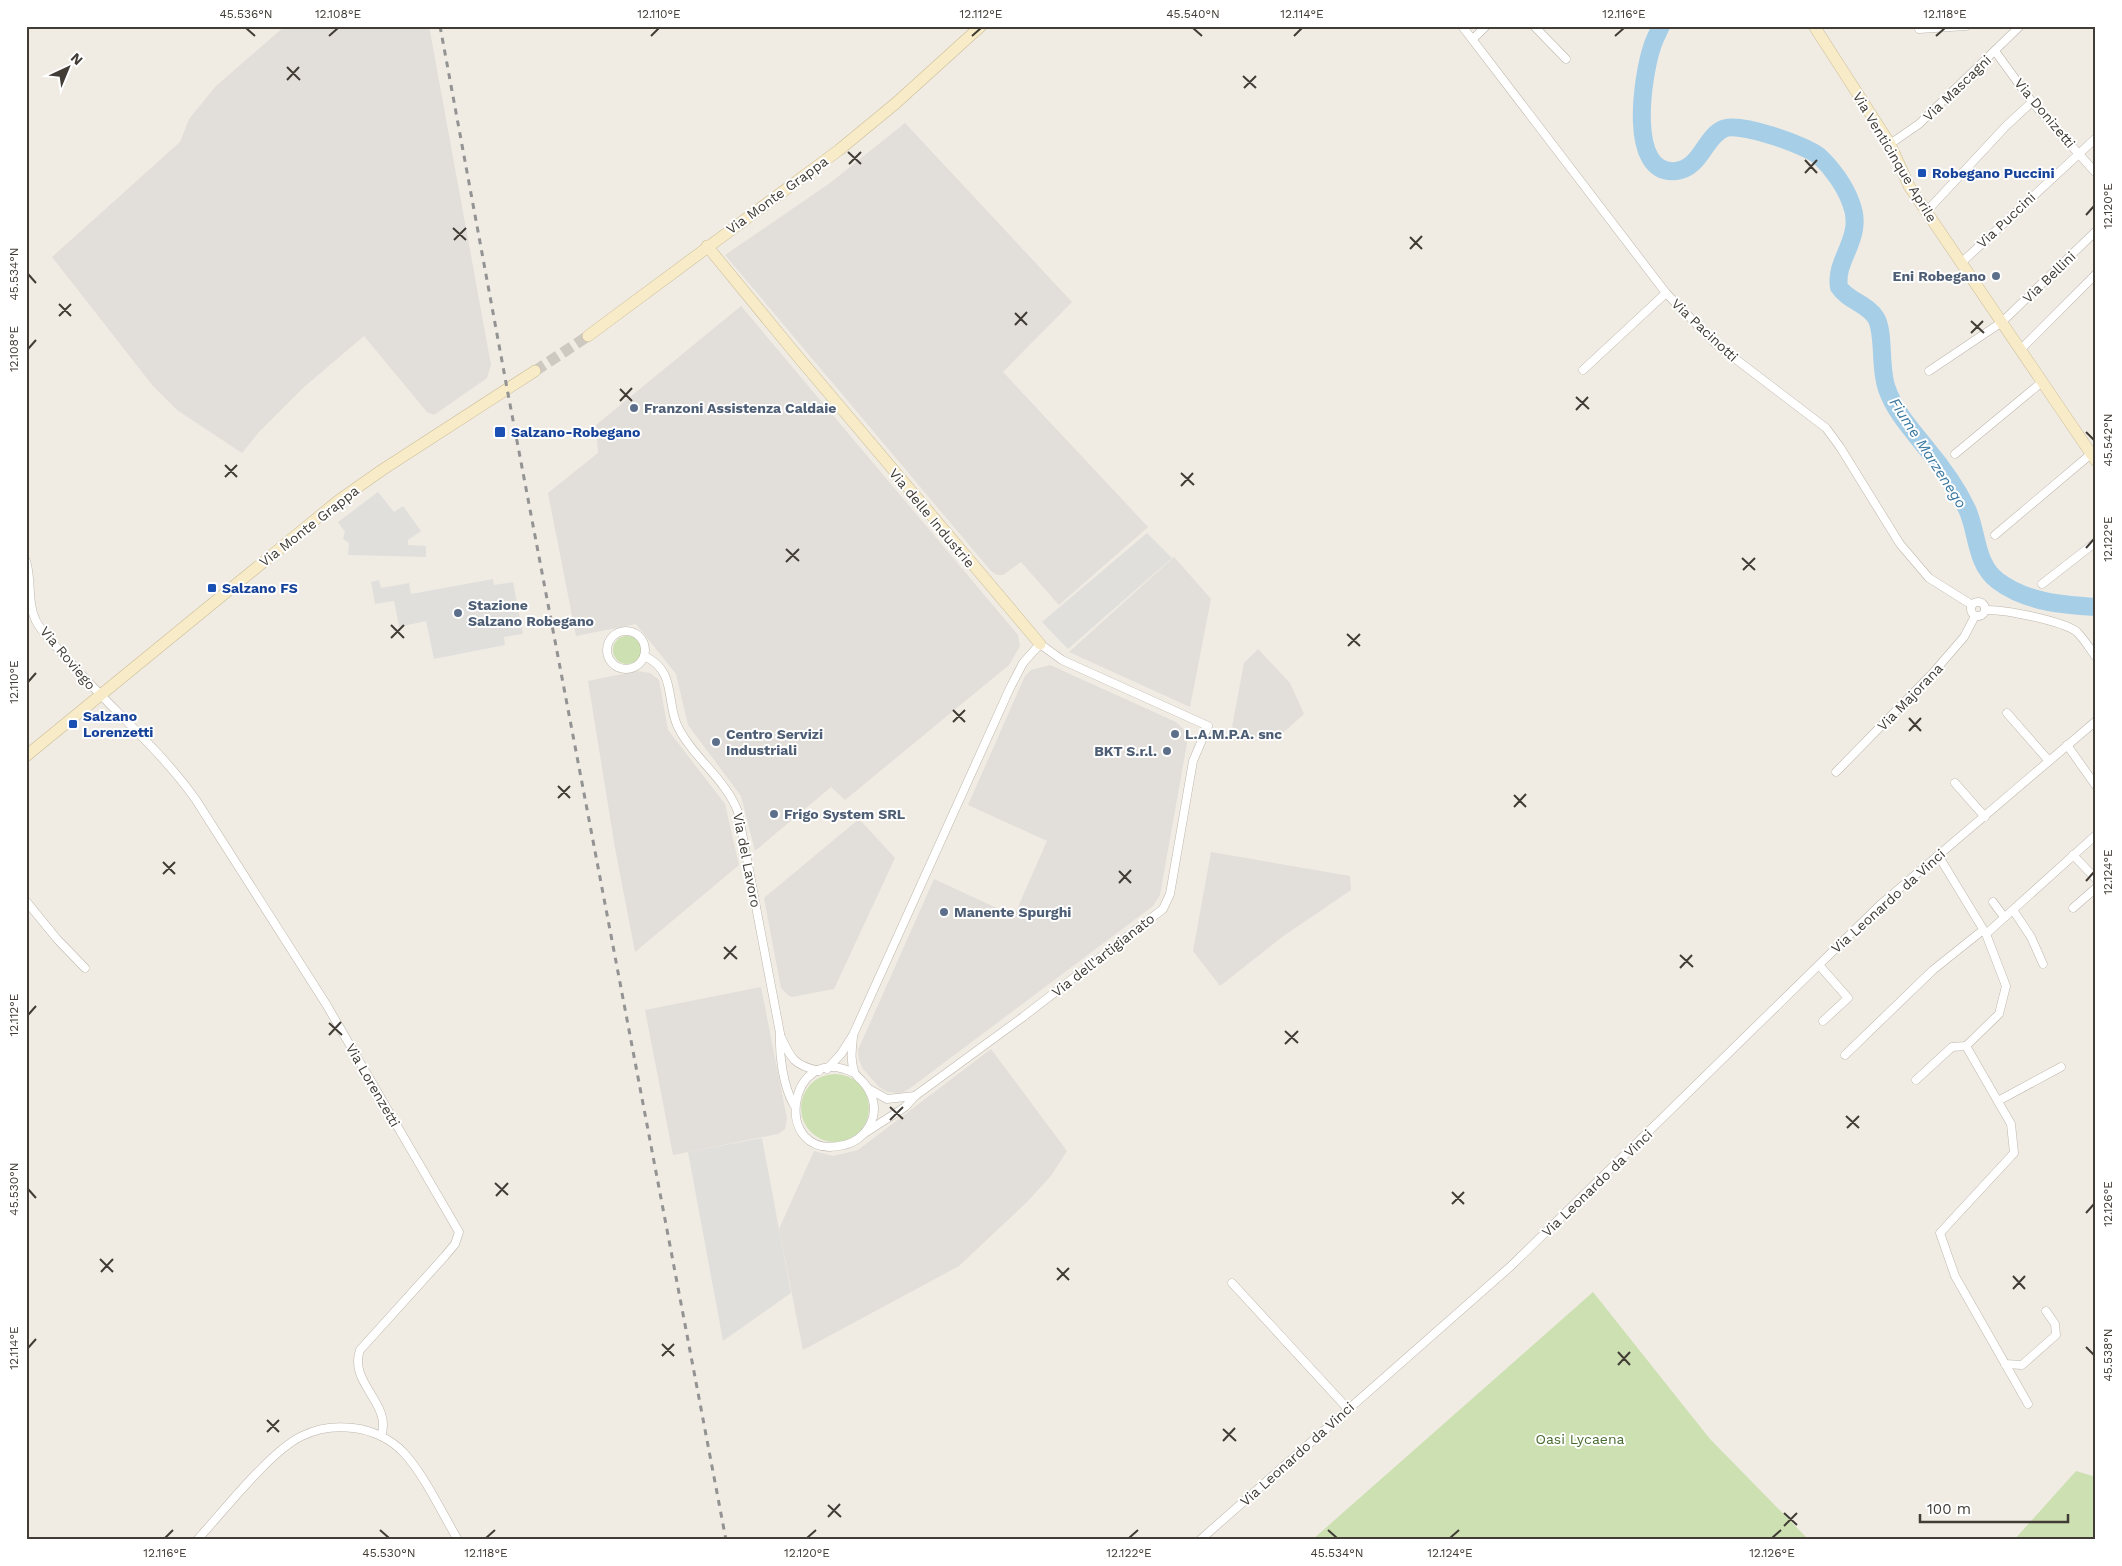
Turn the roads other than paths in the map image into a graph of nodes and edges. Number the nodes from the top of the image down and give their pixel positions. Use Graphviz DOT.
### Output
graph roads {
  1 [pos="981,26"];
  2 [pos="1462,26"];
  3 [pos="1486,26"];
  4 [pos="1534,26"];
  5 [pos="1814,26"];
  6 [pos="1966,26"];
  7 [pos="2020,26"];
  8 [pos="1919,29"];
  9 [pos="1473,39"];
  10 [pos="1995,51"];
  11 [pos="1566,59"];
  12 [pos="2032,102"];
  13 [pos="2096,138"];
  14 [pos="1890,144"];
  15 [pos="2079,153"];
  16 [pos="2096,173"];
  17 [pos="1926,212"];
  18 [pos="2096,231"];
  19 [pos="707,246"];
  20 [pos="1961,263"];
  21 [pos="2096,274"];
  22 [pos="1666,293"];
  23 [pos="2002,322"];
  24 [pos="588,336"];
  25 [pos="2020,350"];
  26 [pos="1583,370"];
  27 [pos="535,371"];
  28 [pos="1928,371"];
  29 [pos="2042,382"];
  30 [pos="1955,454"];
  31 [pos="2094,457"];
  32 [pos="1995,535"];
  33 [pos="2096,542"];
  34 [pos="26,561"];
  35 [pos="2042,584"];
  36 [pos="1972,605"];
  37 [pos="1985,610"];
  38 [pos="1975,616"];
  39 [pos="1040,644"];
  40 [pos="644,656"];
  41 [pos="2096,657"];
  42 [pos="100,696"];
  43 [pos="2007,712"];
  44 [pos="2096,721"];
  45 [pos="1208,726"];
  46 [pos="2067,745"];
  47 [pos="26,756"];
  48 [pos="2049,761"];
  49 [pos="1836,772"];
  50 [pos="1955,783"];
  51 [pos="2096,786"];
  52 [pos="1984,817"];
  53 [pos="2096,835"];
  54 [pos="1938,855"];
  55 [pos="2073,855"];
  56 [pos="2096,879"];
  57 [pos="2096,888"];
  58 [pos="26,901"];
  59 [pos="1993,902"];
  60 [pos="2072,908"];
  61 [pos="2013,910"];
  62 [pos="2004,918"];
  63 [pos="1985,932"];
  64 [pos="2043,964"];
  65 [pos="1819,965"];
  66 [pos="85,968"];
  67 [pos="1823,1021"];
  68 [pos="780,1032"];
  69 [pos="854,1035"];
  70 [pos="1966,1046"];
  71 [pos="1845,1055"];
  72 [pos="2061,1068"];
  73 [pos="823,1070"];
  74 [pos="854,1073"];
  75 [pos="1916,1080"];
  76 [pos="868,1089"];
  77 [pos="914,1096"];
  78 [pos="1998,1101"];
  79 [pos="794,1105"];
  80 [pos="865,1133"];
  81 [pos="1232,1282"];
  82 [pos="2046,1310"];
  83 [pos="2005,1364"];
  84 [pos="2028,1404"];
  85 [pos="1348,1409"];
  86 [pos="381,1436"];
  87 [pos="197,1540"];
  88 [pos="458,1540"];
  89 [pos="1200,1540"];
  1 -- 19 [label="street, Via Monte Grappa"];
  2 -- 9 [label="street, Via Pacinotti"];
  3 -- 9 [label="street"];
  4 -- 11 [label="street"];
  5 -- 14 [label="street, Via Venticinque Aprile"];
  6 -- 8 [label="street"];
  7 -- 10 [label="street, Via Mascagni"];
  9 -- 22 [label="street, Via Pacinotti"];
  10 -- 12 [label="street, Via Donizetti"];
  10 -- 14 [label="street, Via Mascagni"];
  12 -- 15 [label="street, Via Donizetti"];
  12 -- 17 [label="street"];
  13 -- 15 [label="street, Via Puccini"];
  14 -- 17 [label="street, Via Venticinque Aprile"];
  15 -- 16 [label="street, Via Donizetti"];
  15 -- 20 [label="street, Via Puccini"];
  17 -- 20 [label="street, Via Venticinque Aprile"];
  18 -- 23 [label="street, Via Bellini"];
  19 -- 24 [label="street, Via Monte Grappa"];
  19 -- 39 [label="street, Via delle Industrie"];
  20 -- 23 [label="street, Via Venticinque Aprile"];
  21 -- 25 [label="street"];
  22 -- 26 [label="street"];
  22 -- 36 [label="street, Via Pacinotti"];
  23 -- 25 [label="street, Via Venticinque Aprile"];
  23 -- 28 [label="street, Via Bellini"];
  25 -- 29 [label="street, Via Venticinque Aprile"];
  27 -- 42 [label="street, Via Monte Grappa"];
  29 -- 30 [label="street"];
  29 -- 31 [label="street, Via Venticinque Aprile"];
  31 -- 32 [label="street"];
  33 -- 35 [label="street"];
  34 -- 42 [label="street, Via Roviego"];
  36 -- 37 [label="street, Via Pacinotti"];
  36 -- 38 [label="street"];
  37 -- 38 [label="street"];
  37 -- 41 [label="street, Via Pacinotti"];
  38 -- 49 [label="street, Via Majorana"];
  39 -- 45 [label="street, Via delle Industrie"];
  39 -- 69 [label="street"];
  40 -- 40 [label="street"];
  40 -- 68 [label="street, Via del Lavoro"];
  42 -- 47 [label="street, Via Monte Grappa"];
  42 -- 86 [label="street, Via Lorenzetti"];
  43 -- 48 [label="street"];
  44 -- 46 [label="street, Via Leonardo da Vinci"];
  45 -- 77 [label="street, Via dell'artigianato"];
  46 -- 48 [label="street, Via Leonardo da Vinci"];
  46 -- 51 [label="street"];
  48 -- 52 [label="street, Via Leonardo da Vinci"];
  50 -- 52 [label="street"];
  52 -- 54 [label="street, Via Leonardo da Vinci"];
  53 -- 55 [label="street"];
  54 -- 63 [label="street"];
  54 -- 65 [label="street, Via Leonardo da Vinci"];
  55 -- 56 [label="street"];
  55 -- 61 [label="street"];
  57 -- 60 [label="street"];
  58 -- 66 [label="street"];
  59 -- 62 [label="street"];
  61 -- 62 [label="street"];
  61 -- 64 [label="street"];
  62 -- 63 [label="street"];
  63 -- 70 [label="street"];
  63 -- 71 [label="street"];
  65 -- 67 [label="street"];
  65 -- 85 [label="street, Via Leonardo da Vinci"];
  68 -- 73 [label="street, Via del Lavoro"];
  68 -- 79 [label="street, Via del Lavoro"];
  69 -- 73 [label="street"];
  69 -- 74 [label="street"];
  70 -- 75 [label="street"];
  70 -- 78 [label="street"];
  72 -- 78 [label="street"];
  73 -- 74 [label="street"];
  73 -- 79 [label="street"];
  74 -- 76 [label="street"];
  76 -- 77 [label="street"];
  76 -- 80 [label="street"];
  77 -- 80 [label="street, Via dell'artigianato"];
  78 -- 83 [label="street"];
  79 -- 80 [label="street, Via dell'artigianato"];
  81 -- 85 [label="street"];
  82 -- 83 [label="street"];
  83 -- 84 [label="street"];
  85 -- 89 [label="street, Via Leonardo da Vinci"];
  86 -- 87 [label="street"];
  86 -- 88 [label="street"];
}
